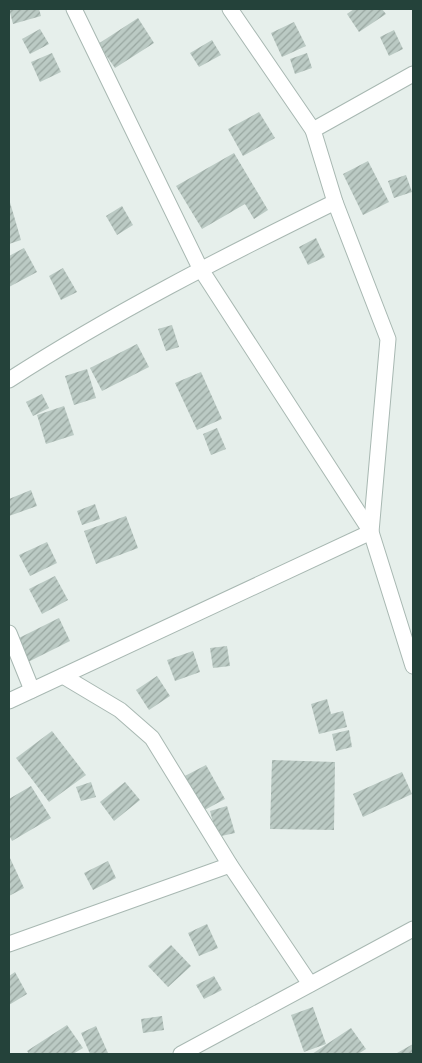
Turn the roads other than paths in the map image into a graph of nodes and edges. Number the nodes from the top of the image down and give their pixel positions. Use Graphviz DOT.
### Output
graph roads {
  1 [pos="74,9"];
  2 [pos="230,9"];
  3 [pos="413,74"];
  4 [pos="314,130"];
  5 [pos="335,202"];
  6 [pos="200,268"];
  7 [pos="9,380"];
  8 [pos="370,532"];
  9 [pos="9,634"];
  10 [pos="413,666"];
  11 [pos="63,676"];
  12 [pos="32,690"];
  13 [pos="9,701"];
  14 [pos="230,865"];
  15 [pos="413,929"];
  16 [pos="9,944"];
  17 [pos="310,984"];
  18 [pos="181,1054"];
  1 -- 6 [label="street"];
  2 -- 4 [label="street"];
  3 -- 4 [label="street"];
  4 -- 5 [label="street"];
  5 -- 6 [label="street"];
  5 -- 8 [label="street"];
  6 -- 7 [label="street"];
  6 -- 8 [label="street"];
  8 -- 10 [label="street"];
  8 -- 11 [label="street"];
  9 -- 12 [label="street"];
  11 -- 12 [label="street"];
  11 -- 14 [label="street"];
  12 -- 13 [label="street"];
  14 -- 16 [label="street"];
  14 -- 17 [label="street"];
  15 -- 17 [label="street"];
  17 -- 18 [label="street"];
}
